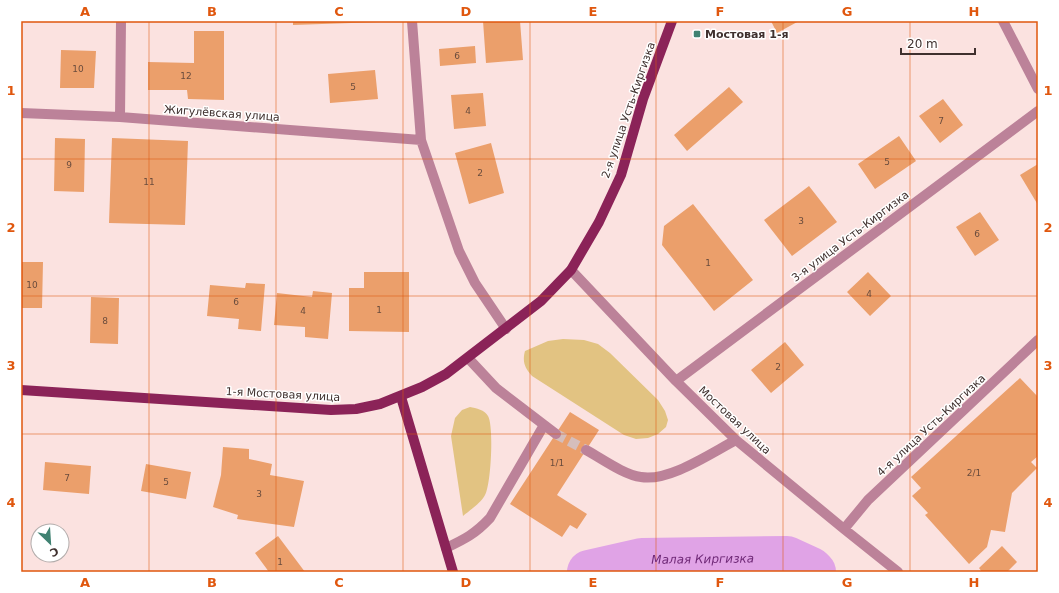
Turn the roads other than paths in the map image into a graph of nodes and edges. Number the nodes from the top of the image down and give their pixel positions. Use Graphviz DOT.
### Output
graph roads {
  1 [pos="121,21"];
  2 [pos="412,21"];
  3 [pos="672,21"];
  4 [pos="1003,21"];
  5 [pos="1038,89"];
  6 [pos="1038,111"];
  7 [pos="21,113"];
  8 [pos="120,117"];
  9 [pos="421,140"];
  10 [pos="571,270"];
  11 [pos="506,329"];
  12 [pos="1038,340"];
  13 [pos="468,358"];
  14 [pos="676,381"];
  15 [pos="21,390"];
  16 [pos="400,397"];
  17 [pos="544,425"];
  18 [pos="556,434"];
  19 [pos="736,440"];
  20 [pos="586,450"];
  21 [pos="844,529"];
  22 [pos="446,548"];
  23 [pos="453,572"];
  24 [pos="898,572"];
  1 -- 8 [label="street"];
  2 -- 9 [label="street"];
  3 -- 10 [label="main road, 2-я улица Усть-Киргизка"];
  4 -- 5 [label="street"];
  6 -- 14 [label="street, 3-я улица Усть-Киргизка"];
  7 -- 8 [label="street, Жигулёвская улица"];
  8 -- 9 [label="street, Жигулёвская улица"];
  9 -- 11 [label="street"];
  10 -- 11 [label="main road, 1-я Мостовая улица"];
  10 -- 14 [label="street, Мостовая улица"];
  11 -- 13 [label="main road, 1-я Мостовая улица"];
  12 -- 21 [label="street, 4-я улица Усть-Киргизка"];
  13 -- 16 [label="main road, 1-я Мостовая улица"];
  13 -- 17 [label="street"];
  14 -- 19 [label="street, Мостовая улица"];
  15 -- 16 [label="main road, 1-я Мостовая улица"];
  16 -- 22 [label="main road"];
  17 -- 18 [label="street"];
  17 -- 22 [label="street"];
  19 -- 20 [label="street"];
  19 -- 21 [label="street, Мостовая улица"];
  21 -- 24 [label="street, Мостовая улица"];
  22 -- 23 [label="main road"];
}
